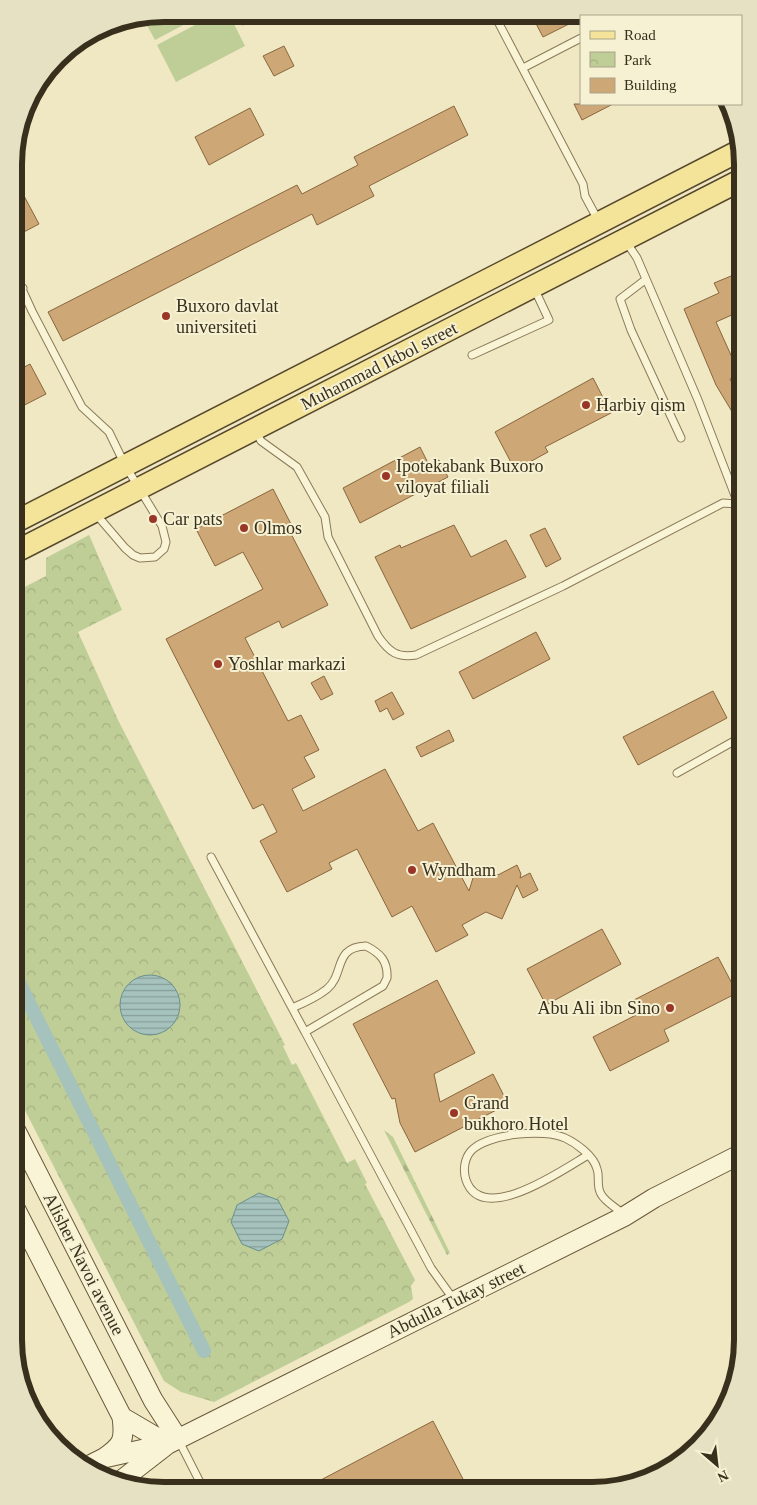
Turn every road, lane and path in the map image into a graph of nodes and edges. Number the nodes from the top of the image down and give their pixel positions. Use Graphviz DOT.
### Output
graph roads {
  1 [pos="499,23"];
  2 [pos="580,39"];
  3 [pos="523,68"];
  4 [pos="733,154"];
  5 [pos="734,184"];
  6 [pos="600,223"];
  7 [pos="625,240"];
  8 [pos="645,280"];
  9 [pos="534,287"];
  10 [pos="23,288"];
  11 [pos="472,355"];
  12 [pos="255,429"];
  13 [pos="681,438"];
  14 [pos="125,464"];
  15 [pos="139,488"];
  16 [pos="734,492"];
  17 [pos="734,504"];
  18 [pos="94,511"];
  19 [pos="22,518"];
  20 [pos="22,548"];
  21 [pos="734,741"];
  22 [pos="677,773"];
  23 [pos="211,856"];
  24 [pos="292,1008"];
  25 [pos="305,1032"];
  26 [pos="22,1143"];
  27 [pos="588,1155"];
  28 [pos="734,1158"];
  29 [pos="625,1216"];
  30 [pos="22,1222"];
  31 [pos="454,1301"];
  32 [pos="122,1417"];
  33 [pos="173,1441"];
  34 [pos="104,1458"];
  35 [pos="94,1463"];
  36 [pos="125,1477"];
  37 [pos="199,1482"];
  1 -- 3 [label="lane"];
  2 -- 3 [label="lane"];
  3 -- 6 [label="lane"];
  4 -- 6 [label="main road, Muhammad Ikbol street"];
  5 -- 7 [label="main road, Muhammad Ikbol street"];
  6 -- 14 [label="main road, Muhammad Ikbol street"];
  7 -- 8 [label="lane"];
  7 -- 9 [label="main road, Muhammad Ikbol street"];
  8 -- 13 [label="lane"];
  8 -- 16 [label="lane"];
  9 -- 11 [label="lane"];
  9 -- 12 [label="main road, Muhammad Ikbol street"];
  10 -- 14 [label="lane"];
  12 -- 15 [label="main road, Muhammad Ikbol street"];
  12 -- 17 [label="lane"];
  14 -- 15 [label="lane"];
  14 -- 19 [label="main road, Muhammad Ikbol street"];
  15 -- 18 [label="main road, Muhammad Ikbol street"];
  15 -- 18 [label="lane"];
  18 -- 20 [label="main road, Muhammad Ikbol street"];
  21 -- 22 [label="lane"];
  23 -- 24 [label="lane"];
  24 -- 25 [label="lane"];
  24 -- 25 [label="lane"];
  25 -- 31 [label="lane"];
  26 -- 33 [label="street, Alisher Navoi avenue"];
  27 -- 27 [label="lane"];
  27 -- 29 [label="lane"];
  28 -- 29 [label="street, Abdulla Tukay street"];
  29 -- 31 [label="street, Abdulla Tukay street"];
  30 -- 32 [label="street, Alisher Navoi avenue"];
  31 -- 33 [label="street, Abdulla Tukay street"];
  32 -- 33 [label="street"];
  32 -- 34 [label="street, Alisher Navoi avenue"];
  33 -- 34 [label="street"];
  33 -- 36 [label="street"];
  33 -- 37 [label="lane, Alisher Navoi avenue"];
  34 -- 35 [label="street"];
}
